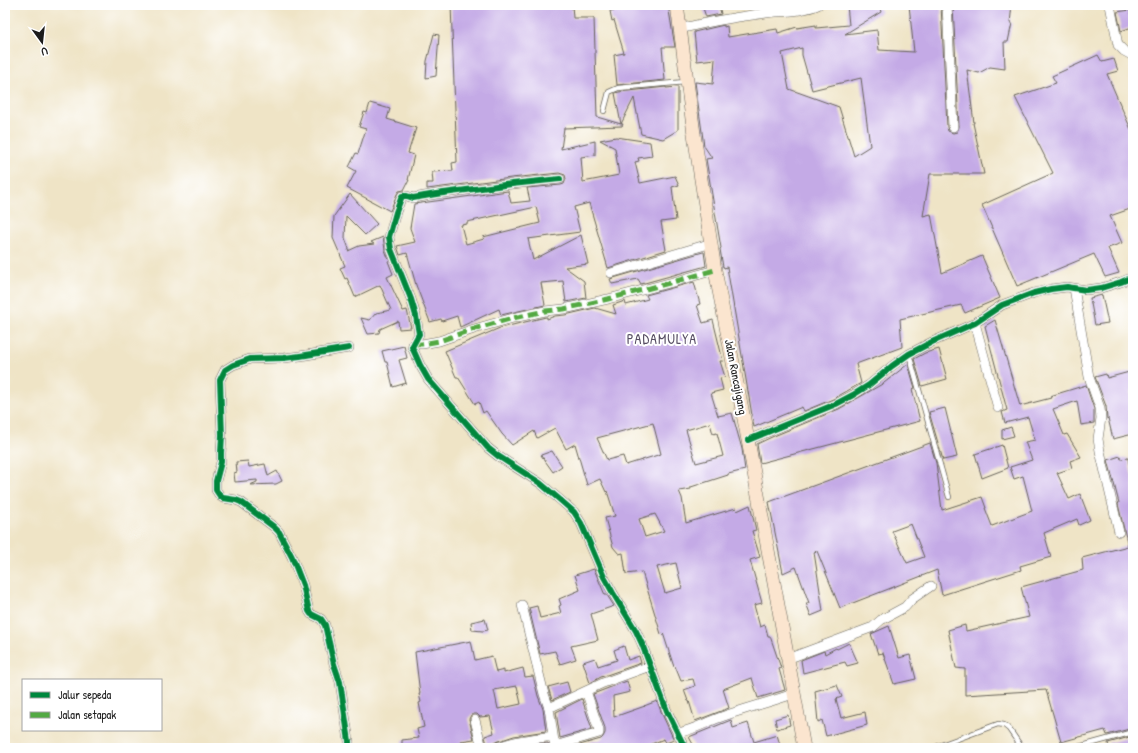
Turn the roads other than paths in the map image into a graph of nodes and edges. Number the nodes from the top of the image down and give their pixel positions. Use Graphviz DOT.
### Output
graph roads {
  1 [pos="677,5"];
  2 [pos="818,5"];
  3 [pos="947,5"];
  4 [pos="1110,5"];
  5 [pos="680,29"];
  6 [pos="1133,56"];
  7 [pos="687,82"];
  8 [pos="604,111"];
  9 [pos="953,126"];
  10 [pos="560,179"];
  11 [pos="712,243"];
  12 [pos="715,270"];
  13 [pos="611,273"];
  14 [pos="1133,277"];
  15 [pos="1074,288"];
  16 [pos="975,322"];
  17 [pos="413,344"];
  18 [pos="349,348"];
  19 [pos="909,354"];
  20 [pos="998,408"];
  21 [pos="748,440"];
  22 [pos="949,497"];
  23 [pos="1119,532"];
  24 [pos="931,586"];
  25 [pos="522,605"];
  26 [pos="787,659"];
  27 [pos="650,666"];
  28 [pos="586,691"];
  29 [pos="793,694"];
  30 [pos="549,708"];
  31 [pos="475,720"];
  32 [pos="1133,732"];
  33 [pos="677,734"];
  34 [pos="553,736"];
  35 [pos="555,747"];
  36 [pos="684,747"];
  37 [pos="349,748"];
  38 [pos="482,748"];
  39 [pos="498,748"];
  40 [pos="674,748"];
  41 [pos="804,748"];
  42 [pos="933,748"];
  43 [pos="1022,748"];
  44 [pos="1075,748"];
  1 -- 5 [label="main road, Jalan Rancajigang"];
  2 -- 5 [label="street"];
  3 -- 9 [label="street"];
  4 -- 6 [label="street"];
  5 -- 7 [label="main road, Jalan Rancajigang"];
  7 -- 8 [label="lane"];
  7 -- 11 [label="main road, Jalan Rancajigang"];
  10 -- 17 [label="street"];
  11 -- 12 [label="main road, Jalan Rancajigang"];
  11 -- 13 [label="street"];
  12 -- 17 [label="street"];
  12 -- 21 [label="main road, Jalan Rancajigang"];
  14 -- 15 [label="street"];
  15 -- 16 [label="street"];
  15 -- 23 [label="street"];
  16 -- 19 [label="street"];
  16 -- 20 [label="street"];
  17 -- 27 [label="street"];
  18 -- 37 [label="street"];
  19 -- 21 [label="street"];
  19 -- 22 [label="lane"];
  21 -- 26 [label="main road, Jalan Rancajigang"];
  24 -- 26 [label="street"];
  25 -- 30 [label="street"];
  26 -- 29 [label="main road, Jalan Rancajigang"];
  27 -- 28 [label="street"];
  27 -- 33 [label="street"];
  28 -- 30 [label="street"];
  28 -- 35 [label="street"];
  29 -- 33 [label="street"];
  29 -- 41 [label="main road, Jalan Rancajigang"];
  30 -- 34 [label="street"];
  31 -- 38 [label="street"];
  32 -- 44 [label="lane"];
  33 -- 36 [label="street"];
  34 -- 35 [label="street"];
  34 -- 39 [label="street"];
  36 -- 40 [label="street"];
  42 -- 43 [label="lane"];
}
